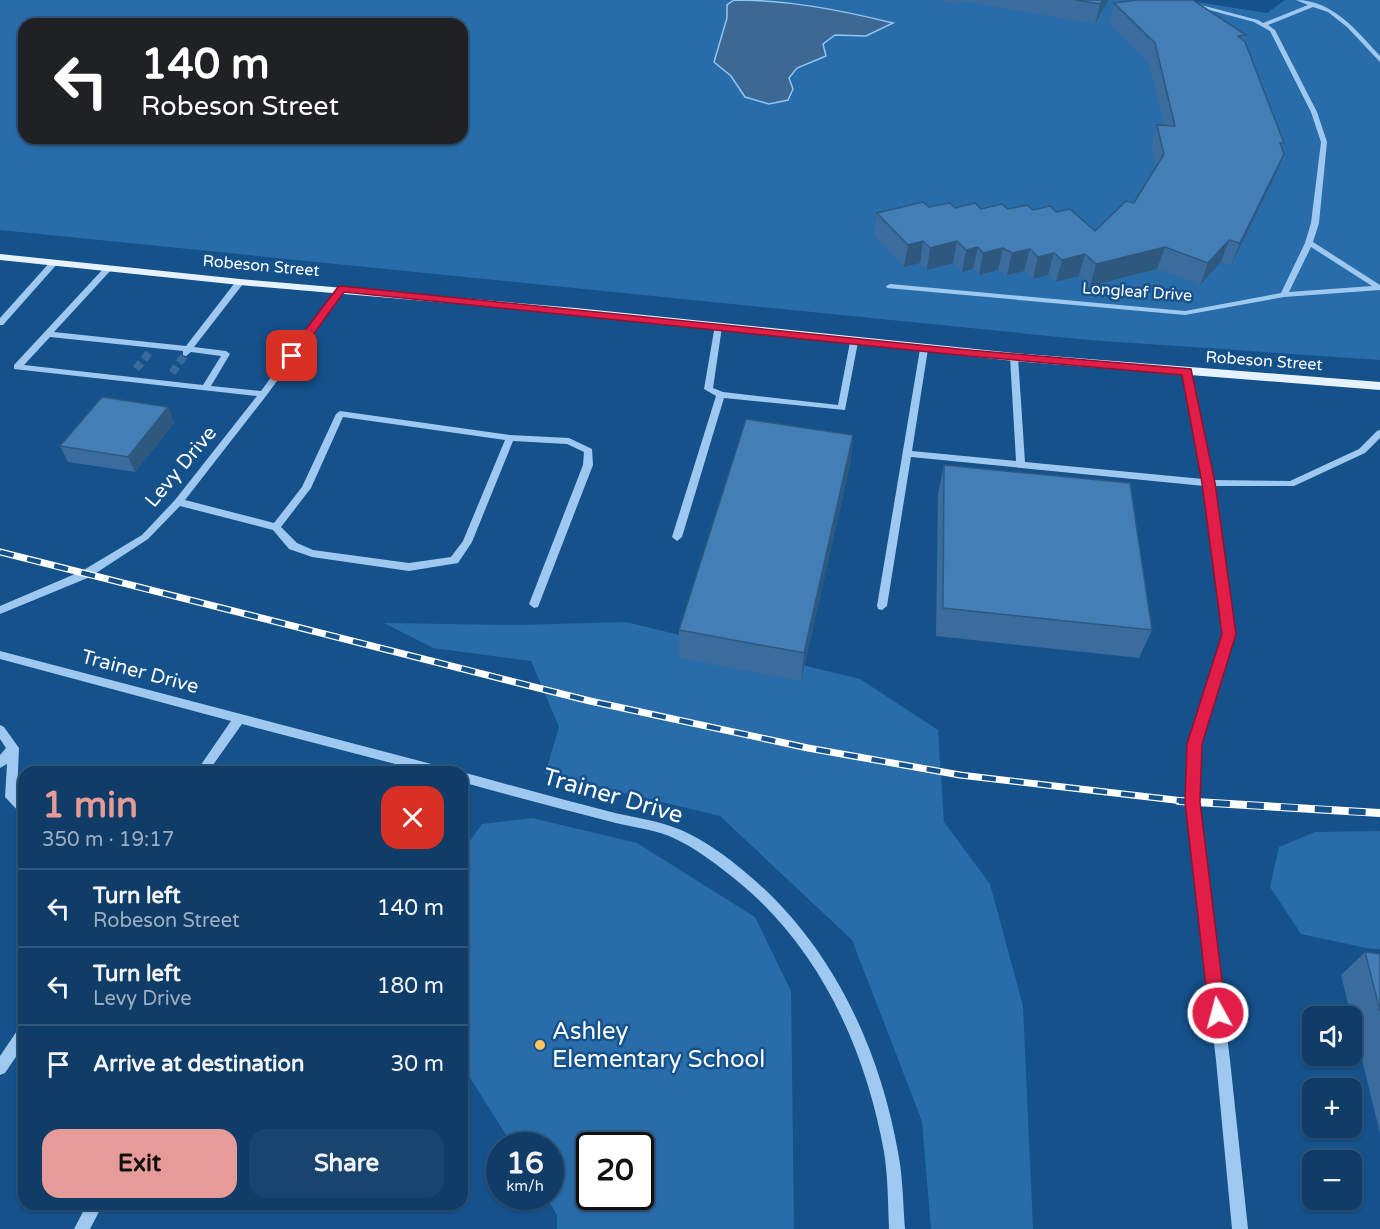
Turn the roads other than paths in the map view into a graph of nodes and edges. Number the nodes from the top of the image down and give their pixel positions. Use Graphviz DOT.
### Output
graph roads {
  1 [pos="1175,0"];
  2 [pos="1299,0"];
  3 [pos="1313,5"];
  4 [pos="1263,25"];
  5 [pos="1380,60"];
  6 [pos="1309,243"];
  7 [pos="0,257"];
  8 [pos="54,263"];
  9 [pos="108,269"];
  10 [pos="240,282"];
  11 [pos="890,286"];
  12 [pos="1380,288"];
  13 [pos="341,289"];
  14 [pos="1284,295"];
  15 [pos="0,323"];
  16 [pos="718,327"];
  17 [pos="48,334"];
  18 [pos="854,342"];
  19 [pos="924,349"];
  20 [pos="187,351"];
  21 [pos="1014,357"];
  22 [pos="136,369"];
  23 [pos="1187,372"];
  24 [pos="172,373"];
  25 [pos="129,379"];
  26 [pos="164,383"];
  27 [pos="1380,386"];
  28 [pos="205,388"];
  29 [pos="263,394"];
  30 [pos="721,395"];
  31 [pos="1380,433"];
  32 [pos="510,438"];
  33 [pos="907,454"];
  34 [pos="1021,465"];
  35 [pos="1208,483"];
  36 [pos="178,502"];
  37 [pos="276,527"];
  38 [pos="677,537"];
  39 [pos="534,604"];
  40 [pos="882,606"];
  41 [pos="0,610"];
  42 [pos="0,655"];
  43 [pos="239,718"];
  44 [pos="0,730"];
  45 [pos="13,748"];
  46 [pos="0,762"];
  47 [pos="206,766"];
  48 [pos="420,766"];
  49 [pos="468,779"];
  50 [pos="18,804"];
  51 [pos="18,1042"];
  52 [pos="0,1068"];
  53 [pos="93,1210"];
  54 [pos="82,1229"];
  55 [pos="897,1229"];
  56 [pos="1240,1229"];
  1 -- 4 [label="street"];
  2 -- 3 [label="street"];
  3 -- 4 [label="street"];
  3 -- 5 [label="street"];
  4 -- 6 [label="street"];
  6 -- 12 [label="street"];
  6 -- 14 [label="street"];
  7 -- 8 [label="main road, Robeson Street"];
  8 -- 9 [label="main road, Robeson Street"];
  8 -- 15 [label="street"];
  9 -- 10 [label="main road, Robeson Street"];
  9 -- 17 [label="street"];
  10 -- 13 [label="main road, Robeson Street"];
  10 -- 20 [label="street"];
  11 -- 14 [label="street, Longleaf Drive"];
  12 -- 14 [label="street, Longleaf Drive"];
  13 -- 16 [label="main road, Robeson Street"];
  13 -- 29 [label="street, Levy Drive"];
  16 -- 18 [label="main road, Robeson Street"];
  16 -- 30 [label="street"];
  17 -- 20 [label="street"];
  17 -- 25 [label="street"];
  18 -- 19 [label="main road, Robeson Street"];
  18 -- 30 [label="street"];
  19 -- 21 [label="main road, Robeson Street"];
  19 -- 33 [label="street"];
  20 -- 28 [label="street"];
  21 -- 23 [label="main road, Robeson Street"];
  21 -- 34 [label="street"];
  22 -- 25 [label="street"];
  23 -- 27 [label="main road, Robeson Street"];
  23 -- 35 [label="street"];
  24 -- 26 [label="street"];
  25 -- 26 [label="street"];
  26 -- 28 [label="street"];
  28 -- 29 [label="street"];
  29 -- 36 [label="street, Levy Drive"];
  30 -- 38 [label="street"];
  31 -- 35 [label="street"];
  32 -- 37 [label="street"];
  32 -- 37 [label="street"];
  32 -- 39 [label="street"];
  33 -- 34 [label="street"];
  33 -- 40 [label="street"];
  34 -- 35 [label="street"];
  35 -- 56 [label="street"];
  36 -- 37 [label="street"];
  36 -- 41 [label="street, Levy Drive"];
  42 -- 43 [label="street, Trainer Drive"];
  43 -- 47 [label="street"];
  43 -- 48 [label="street, Trainer Drive"];
  44 -- 45 [label="street"];
  45 -- 46 [label="street"];
  45 -- 50 [label="street"];
  49 -- 55 [label="street, Trainer Drive"];
  51 -- 52 [label="street"];
  53 -- 54 [label="street"];
}
